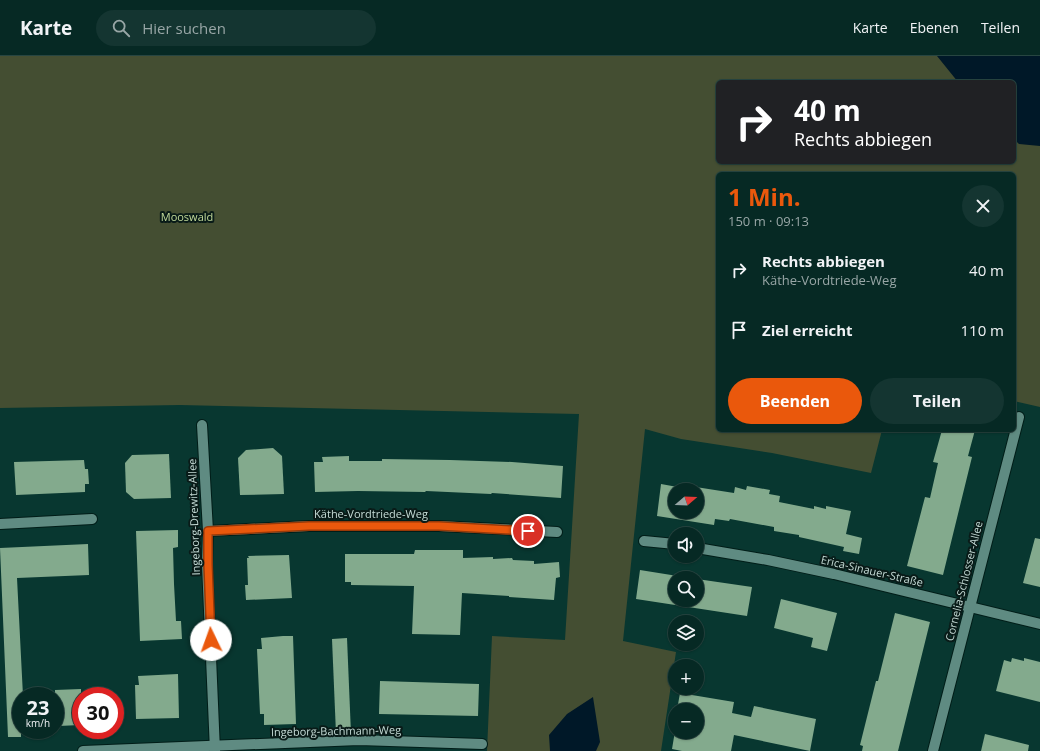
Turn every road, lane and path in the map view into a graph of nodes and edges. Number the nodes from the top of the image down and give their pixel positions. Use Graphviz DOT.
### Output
graph roads {
  1 [pos="1019,417"];
  2 [pos="202,425"];
  3 [pos="1016,429"];
  4 [pos="1015,432"];
  5 [pos="92,519"];
  6 [pos="0,524"];
  7 [pos="208,531"];
  8 [pos="557,532"];
  9 [pos="644,541"];
  10 [pos="668,543"];
  11 [pos="704,549"];
  12 [pos="970,607"];
  13 [pos="1040,624"];
  14 [pos="482,744"];
  15 [pos="215,749"];
  16 [pos="83,751"];
  17 [pos="933,751"];
  1 -- 3 [label="street, Cornelia-Schlosser-Allee"];
  2 -- 7 [label="street, Ingeborg-Drewitz-Allee"];
  4 -- 12 [label="street, Cornelia-Schlosser-Allee"];
  5 -- 6 [label="street"];
  7 -- 8 [label="street, Käthe-Vordtriede-Weg"];
  7 -- 15 [label="street, Ingeborg-Drewitz-Allee"];
  9 -- 10 [label="street"];
  11 -- 12 [label="street, Erica-Sinauer-Straße"];
  12 -- 13 [label="street, Erica-Sinauer-Straße"];
  12 -- 17 [label="street, Cornelia-Schlosser-Allee"];
  14 -- 15 [label="street, Ingeborg-Bachmann-Weg"];
  15 -- 16 [label="street, Ingeborg-Bachmann-Weg"];
}
